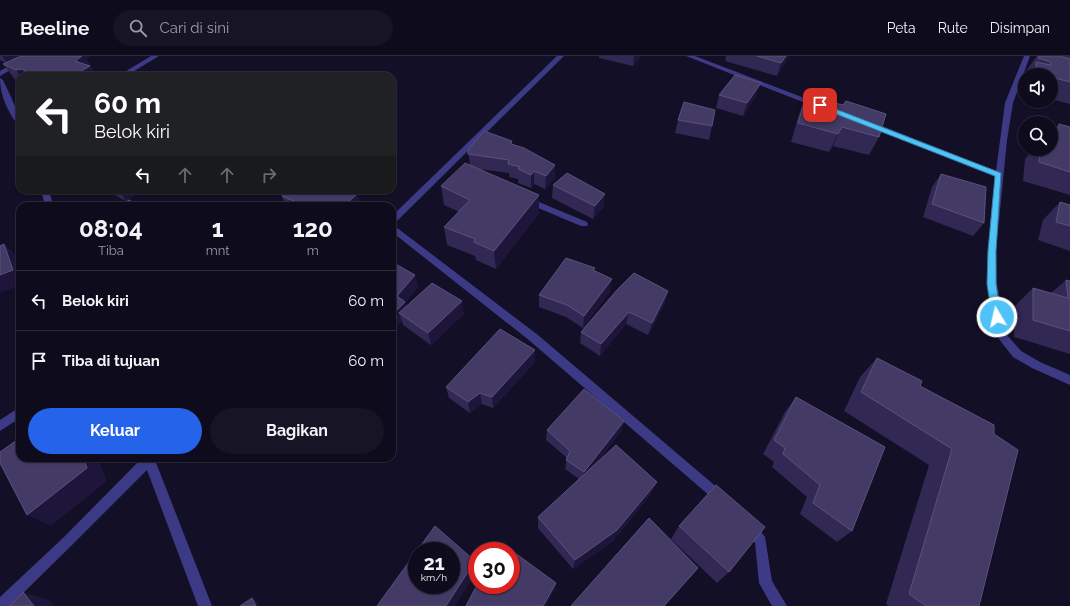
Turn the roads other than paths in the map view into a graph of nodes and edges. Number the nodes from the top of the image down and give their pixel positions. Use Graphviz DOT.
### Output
graph roads {
  1 [pos="31,56"];
  2 [pos="156,56"];
  3 [pos="561,56"];
  4 [pos="689,56"];
  5 [pos="1028,57"];
  6 [pos="128,72"];
  7 [pos="0,74"];
  8 [pos="0,80"];
  9 [pos="820,105"];
  10 [pos="16,116"];
  11 [pos="865,123"];
  12 [pos="999,175"];
  13 [pos="519,197"];
  14 [pos="396,217"];
  15 [pos="584,224"];
  16 [pos="396,229"];
  17 [pos="1070,380"];
  18 [pos="16,415"];
  19 [pos="0,426"];
  20 [pos="146,462"];
  21 [pos="150,462"];
  22 [pos="729,504"];
  23 [pos="739,515"];
  24 [pos="0,606"];
  25 [pos="205,606"];
  26 [pos="780,606"];
  1 -- 7 [label="street"];
  2 -- 6 [label="street"];
  3 -- 14 [label="street"];
  4 -- 9 [label="street"];
  5 -- 12 [label="street"];
  8 -- 10 [label="street"];
  11 -- 12 [label="street"];
  12 -- 17 [label="street"];
  13 -- 15 [label="street"];
  16 -- 22 [label="street"];
  18 -- 19 [label="street"];
  20 -- 24 [label="street"];
  21 -- 25 [label="street"];
  23 -- 26 [label="street"];
}
